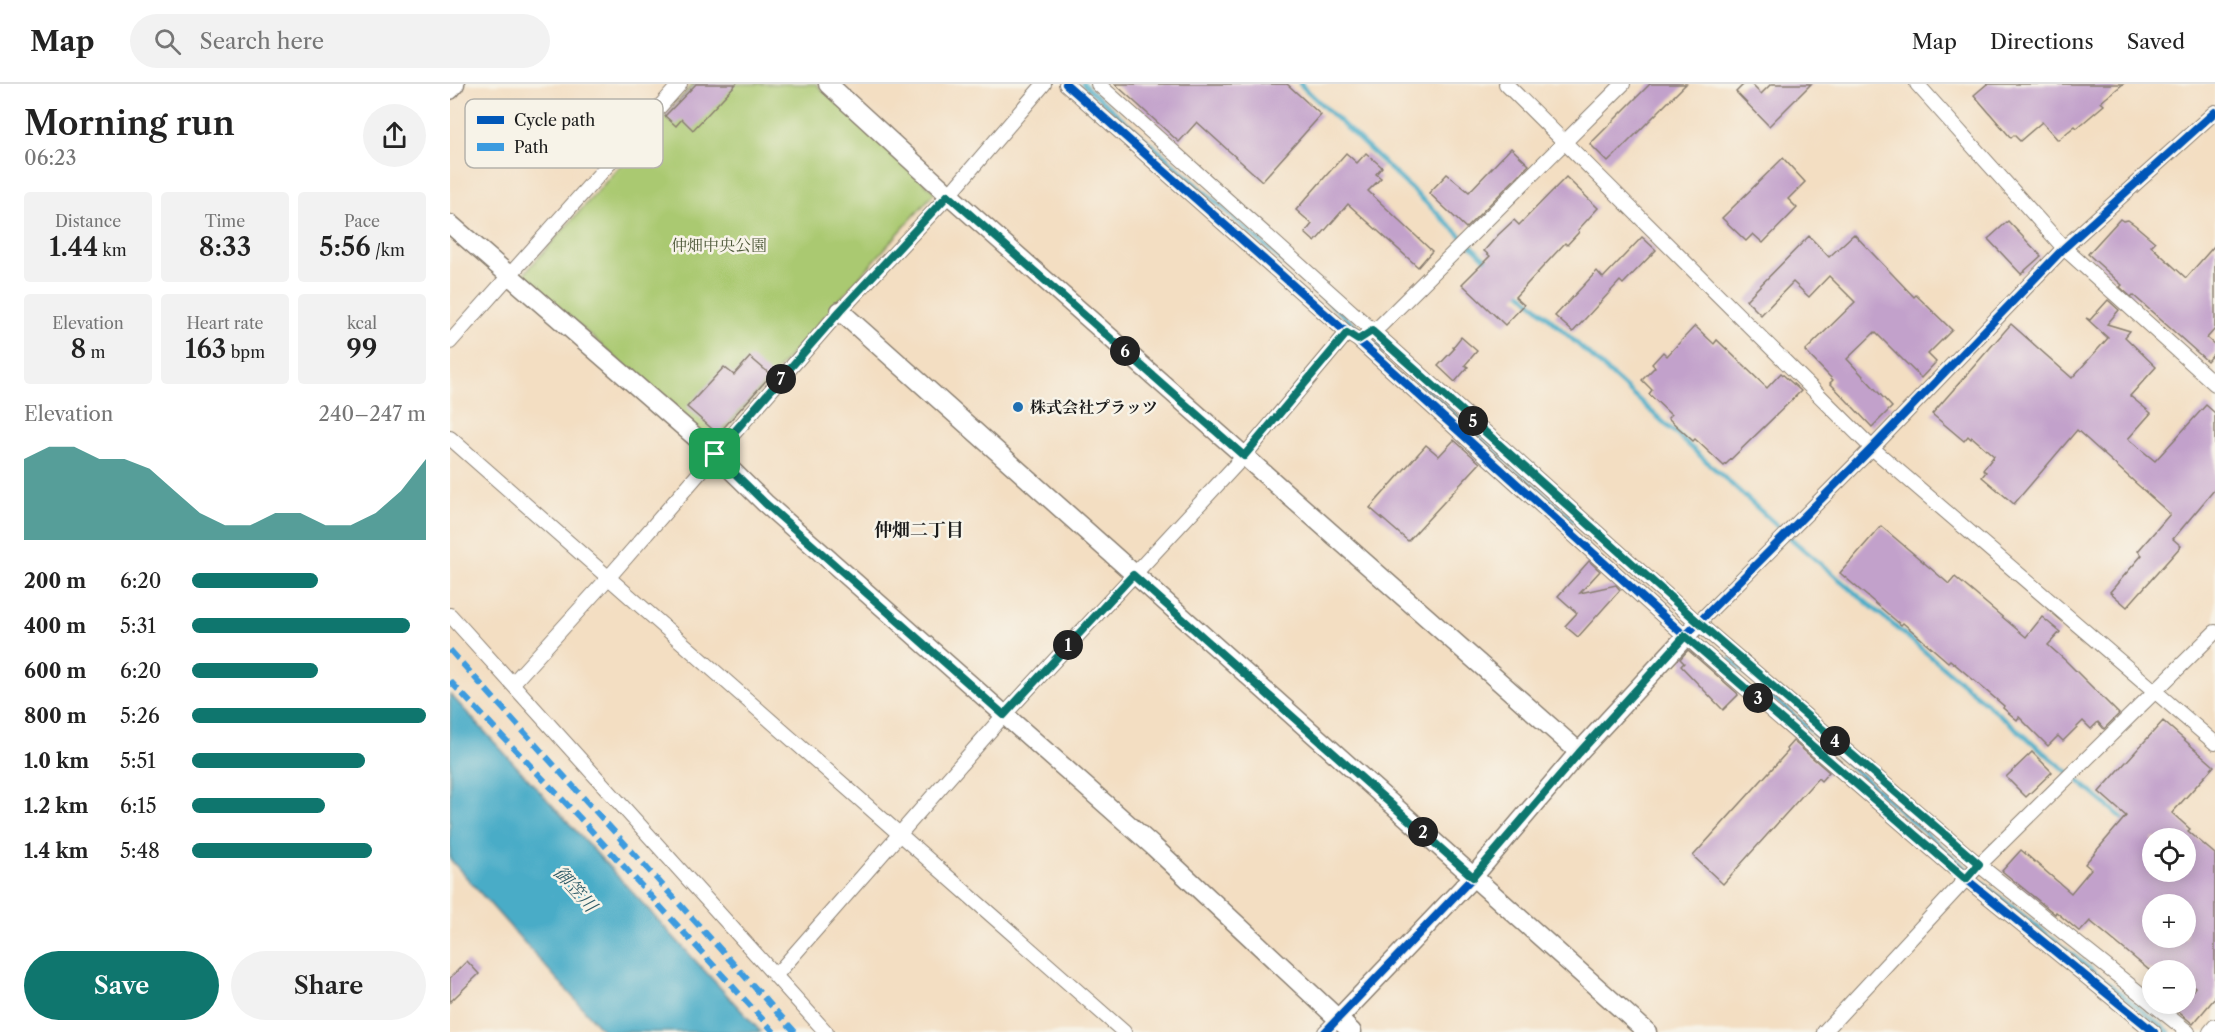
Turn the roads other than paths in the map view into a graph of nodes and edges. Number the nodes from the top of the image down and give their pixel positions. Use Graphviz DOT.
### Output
graph roads {
  1 [pos="455,84"];
  2 [pos="680,84"];
  3 [pos="828,84"];
  4 [pos="1044,84"];
  5 [pos="1066,84"];
  6 [pos="1098,84"];
  7 [pos="1506,84"];
  8 [pos="1623,84"];
  9 [pos="1917,84"];
  10 [pos="450,90"];
  11 [pos="663,103"];
  12 [pos="2215,112"];
  13 [pos="1566,143"];
  14 [pos="605,168"];
  15 [pos="948,195"];
  16 [pos="450,224"];
  17 [pos="2064,248"];
  18 [pos="509,275"];
  19 [pos="840,311"];
  20 [pos="1372,331"];
  21 [pos="1352,337"];
  22 [pos="450,342"];
  23 [pos="2215,384"];
  24 [pos="450,438"];
  25 [pos="1872,448"];
  26 [pos="715,454"];
  27 [pos="1244,456"];
  28 [pos="1133,575"];
  29 [pos="609,577"];
  30 [pos="450,615"];
  31 [pos="1691,629"];
  32 [pos="2215,632"];
  33 [pos="513,683"];
  34 [pos="2156,692"];
  35 [pos="1004,715"];
  36 [pos="2215,743"];
  37 [pos="1579,753"];
  38 [pos="900,834"];
  39 [pos="1979,864"];
  40 [pos="1473,877"];
  41 [pos="1966,879"];
  42 [pos="776,975"];
  43 [pos="2142,994"];
  44 [pos="2166,1014"];
  45 [pos="1331,1026"];
  46 [pos="2215,1026"];
  47 [pos="2147,1030"];
  48 [pos="826,1032"];
  49 [pos="1124,1032"];
  50 [pos="1352,1032"];
  51 [pos="1647,1032"];
  52 [pos="1824,1032"];
  53 [pos="2188,1032"];
  54 [pos="2210,1032"];
  1 -- 10 [label="street"];
  2 -- 11 [label="street"];
  3 -- 15 [label="street"];
  4 -- 15 [label="street"];
  5 -- 21 [label="street"];
  6 -- 20 [label="street"];
  7 -- 13 [label="street"];
  8 -- 13 [label="street"];
  9 -- 17 [label="street"];
  12 -- 17 [label="street"];
  13 -- 20 [label="street"];
  13 -- 25 [label="street"];
  14 -- 18 [label="street"];
  15 -- 19 [label="street"];
  15 -- 27 [label="street"];
  16 -- 18 [label="street"];
  17 -- 23 [label="street"];
  17 -- 25 [label="street"];
  18 -- 22 [label="street"];
  18 -- 26 [label="street"];
  19 -- 26 [label="street"];
  19 -- 28 [label="street"];
  20 -- 21 [label="street"];
  20 -- 31 [label="street"];
  21 -- 27 [label="street"];
  21 -- 31 [label="street"];
  24 -- 29 [label="street"];
  25 -- 31 [label="street"];
  25 -- 34 [label="street"];
  26 -- 29 [label="street"];
  26 -- 35 [label="street"];
  27 -- 28 [label="street"];
  27 -- 37 [label="street"];
  28 -- 35 [label="street"];
  28 -- 40 [label="street"];
  29 -- 33 [label="street"];
  29 -- 38 [label="street"];
  30 -- 33 [label="street"];
  31 -- 37 [label="street"];
  31 -- 39 [label="street"];
  31 -- 41 [label="street"];
  32 -- 34 [label="street"];
  33 -- 42 [label="street"];
  34 -- 36 [label="street"];
  34 -- 39 [label="street"];
  35 -- 38 [label="street"];
  35 -- 45 [label="street"];
  37 -- 40 [label="street"];
  38 -- 42 [label="street"];
  38 -- 49 [label="street"];
  39 -- 41 [label="street"];
  39 -- 43 [label="street"];
  40 -- 45 [label="street"];
  40 -- 51 [label="street"];
  41 -- 47 [label="street"];
  41 -- 52 [label="street"];
  42 -- 48 [label="street"];
  44 -- 53 [label="street"];
  45 -- 50 [label="street"];
  46 -- 54 [label="street"];
}
